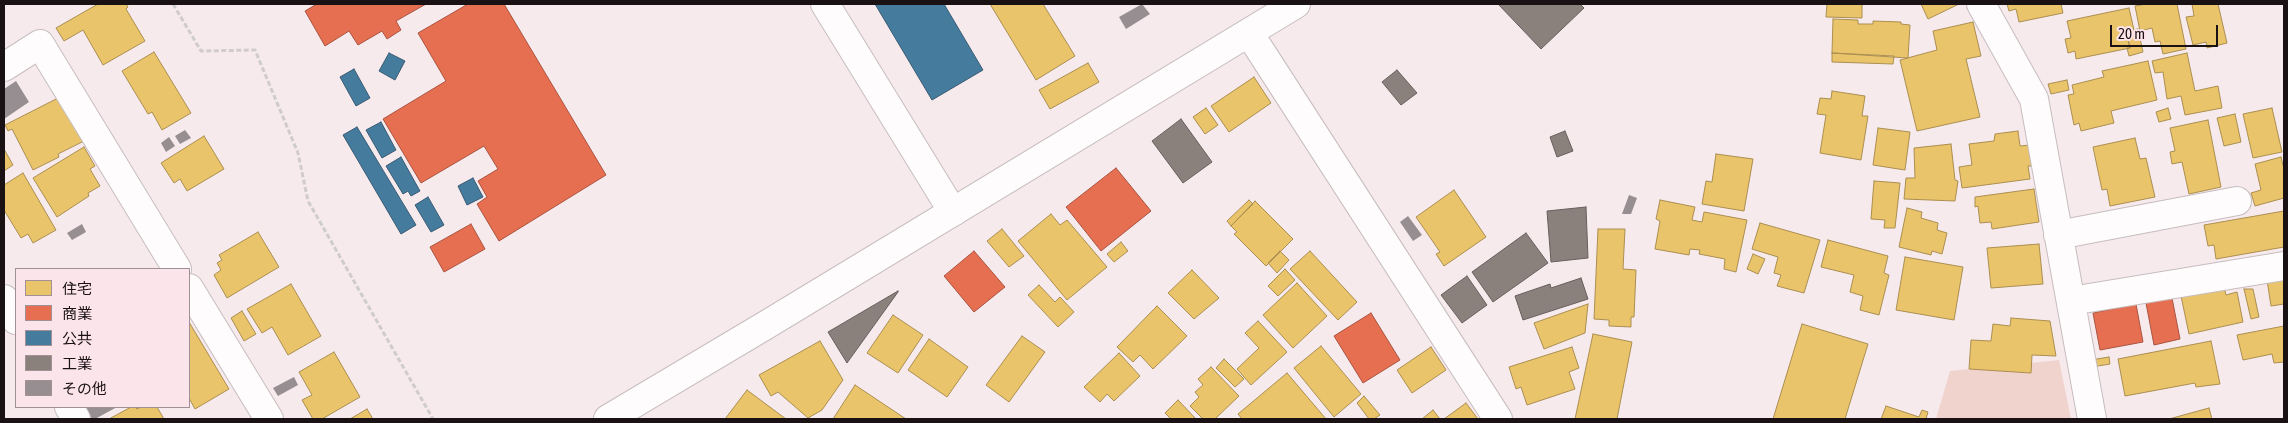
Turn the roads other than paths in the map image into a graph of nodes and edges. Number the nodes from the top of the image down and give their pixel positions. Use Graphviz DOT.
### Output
graph roads {
  1 [pos="825,4"];
  2 [pos="1296,4"];
  3 [pos="1981,4"];
  4 [pos="1249,33"];
  5 [pos="4,67"];
  6 [pos="2237,201"];
  7 [pos="953,212"];
  8 [pos="2058,235"];
  9 [pos="2284,266"];
  10 [pos="176,268"];
  11 [pos="190,290"];
  12 [pos="4,300"];
  13 [pos="2071,301"];
  14 [pos="15,318"];
  15 [pos="70,408"];
  16 [pos="76,419"];
  17 [pos="269,419"];
  18 [pos="608,419"];
  19 [pos="1498,419"];
  20 [pos="2092,419"];
  1 -- 7 [label="street"];
  2 -- 4 [label="street"];
  3 -- 8 [label="street"];
  4 -- 7 [label="street"];
  4 -- 19 [label="street"];
  5 -- 10 [label="street"];
  6 -- 8 [label="street"];
  7 -- 18 [label="street"];
  8 -- 13 [label="street"];
  9 -- 13 [label="street"];
  11 -- 17 [label="street"];
  12 -- 14 [label="street"];
  13 -- 20 [label="street"];
  15 -- 16 [label="street"];
}
